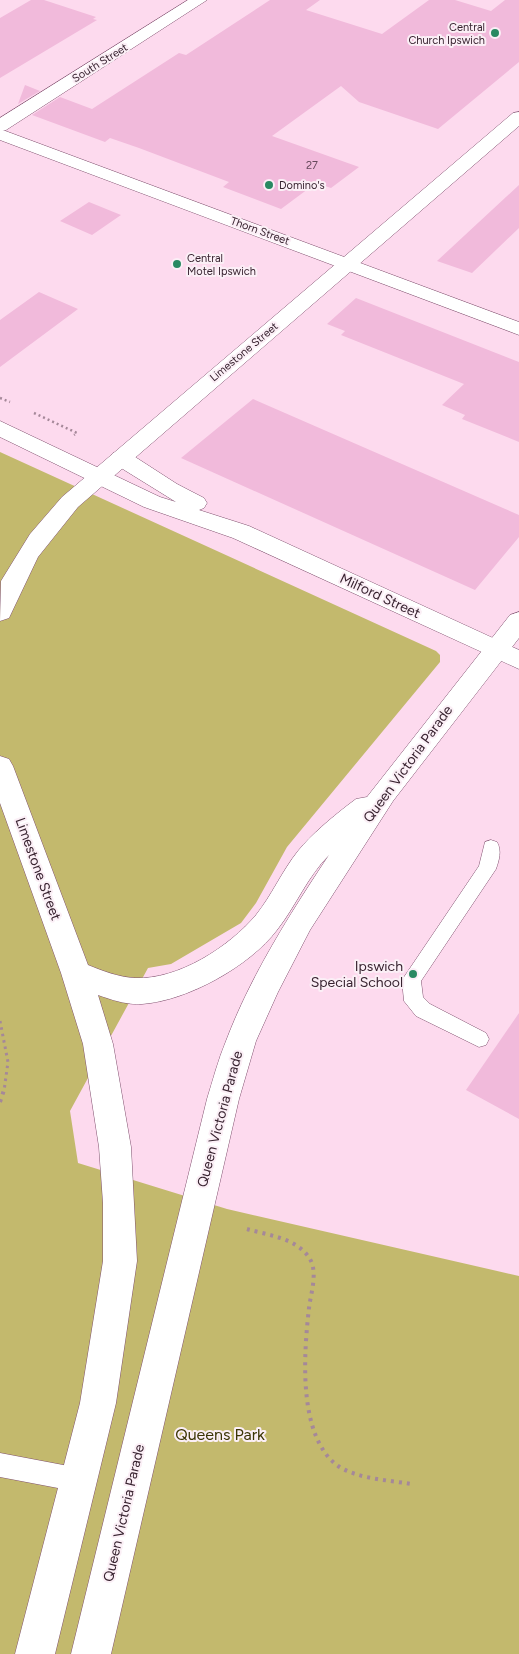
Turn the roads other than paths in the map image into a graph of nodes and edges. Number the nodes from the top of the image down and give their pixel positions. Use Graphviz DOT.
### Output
graph roads {
  1 [pos="199,0"];
  2 [pos="519,117"];
  3 [pos="0,126"];
  4 [pos="0,134"];
  5 [pos="347,264"];
  6 [pos="519,329"];
  7 [pos="0,428"];
  8 [pos="121,458"];
  9 [pos="98,478"];
  10 [pos="241,532"];
  11 [pos="0,612"];
  12 [pos="519,621"];
  13 [pos="507,655"];
  14 [pos="0,766"];
  15 [pos="383,794"];
  16 [pos="491,847"];
  17 [pos="76,973"];
  18 [pos="479,1039"];
  19 [pos="0,1465"];
  20 [pos="79,1480"];
  21 [pos="35,1654"];
  22 [pos="91,1654"];
  1 -- 3 [label="main road, South Street"];
  2 -- 5 [label="main road, Limestone Street"];
  4 -- 5 [label="main road, Thorn Street"];
  5 -- 6 [label="main road, Thorn Street"];
  5 -- 8 [label="main road, Limestone Street"];
  7 -- 9 [label="main road, Milford Street"];
  8 -- 9 [label="main road, Limestone Street"];
  8 -- 10 [label="main road, Milford Street"];
  9 -- 10 [label="main road, Milford Street"];
  9 -- 11 [label="main road, Limestone Street"];
  10 -- 13 [label="main road, Milford Street"];
  12 -- 13 [label="main road, Queen Victoria Parade"];
  13 -- 15 [label="main road, Queen Victoria Parade"];
  14 -- 17 [label="main road, Limestone Street"];
  15 -- 17 [label="main road"];
  15 -- 22 [label="main road, Queen Victoria Parade"];
  16 -- 18 [label="lane"];
  17 -- 20 [label="main road"];
  19 -- 20 [label="lane"];
  20 -- 21 [label="main road"];
}
